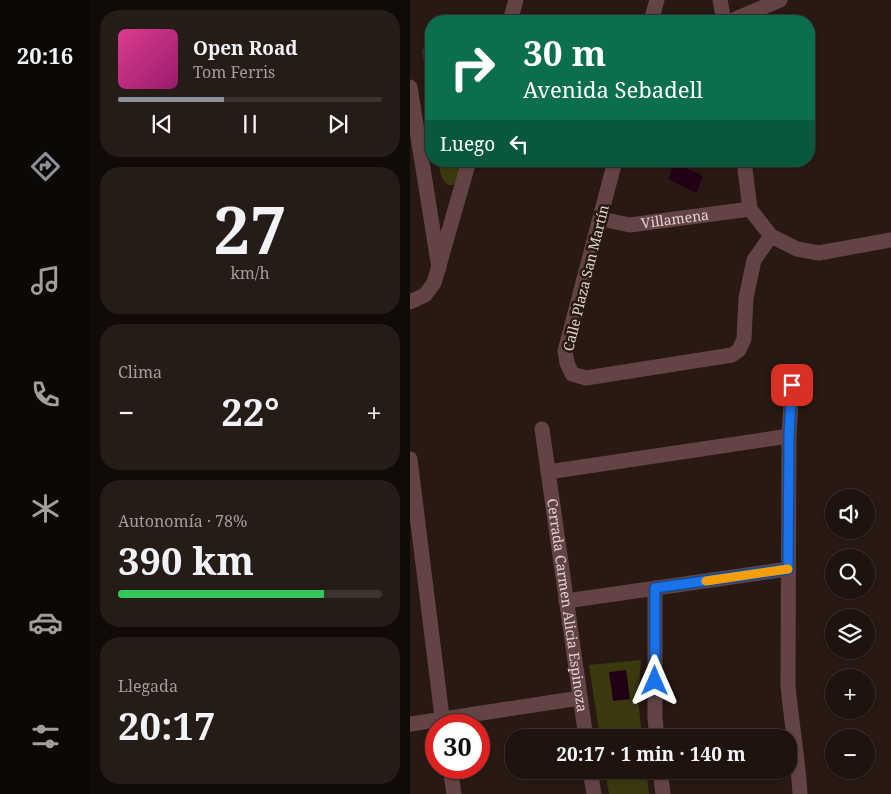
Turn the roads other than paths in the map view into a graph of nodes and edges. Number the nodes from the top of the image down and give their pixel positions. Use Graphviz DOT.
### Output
graph roads {
  1 [pos="516,0"];
  2 [pos="657,0"];
  3 [pos="720,0"];
  4 [pos="780,0"];
  5 [pos="512,15"];
  6 [pos="653,15"];
  7 [pos="723,15"];
  8 [pos="745,15"];
  9 [pos="410,86"];
  10 [pos="467,167"];
  11 [pos="614,167"];
  12 [pos="745,167"];
  13 [pos="750,209"];
  14 [pos="601,219"];
  15 [pos="771,236"];
  16 [pos="891,240"];
  17 [pos="439,268"];
  18 [pos="410,302"];
  19 [pos="792,385"];
  20 [pos="542,429"];
  21 [pos="789,436"];
  22 [pos="410,459"];
  23 [pos="548,472"];
  24 [pos="788,569"];
  25 [pos="655,588"];
  26 [pos="566,601"];
  27 [pos="580,698"];
  28 [pos="441,714"];
  29 [pos="488,714"];
  30 [pos="425,723"];
  31 [pos="410,724"];
  32 [pos="585,729"];
  33 [pos="656,729"];
  34 [pos="452,779"];
  35 [pos="592,779"];
  36 [pos="661,779"];
  37 [pos="454,794"];
  38 [pos="594,794"];
  39 [pos="662,794"];
  40 [pos="800,794"];
  1 -- 5 [label="street"];
  2 -- 6 [label="street"];
  3 -- 7 [label="street"];
  4 -- 8 [label="street"];
  9 -- 17 [label="street"];
  10 -- 17 [label="street"];
  11 -- 14 [label="street, Calle Plaza San Martín"];
  12 -- 13 [label="street"];
  13 -- 14 [label="street, Villamena"];
  13 -- 15 [label="street"];
  14 -- 15 [label="street, Calle Plaza San Martín"];
  15 -- 16 [label="street"];
  17 -- 18 [label="street"];
  19 -- 21 [label="street"];
  20 -- 23 [label="street, Cerrada Carmen Alicia Espinoza"];
  21 -- 23 [label="street"];
  21 -- 24 [label="street"];
  22 -- 28 [label="street"];
  23 -- 26 [label="street, Cerrada Carmen Alicia Espinoza"];
  24 -- 25 [label="street"];
  24 -- 40 [label="street"];
  25 -- 26 [label="street"];
  25 -- 33 [label="street"];
  26 -- 27 [label="street, Cerrada Carmen Alicia Espinoza"];
  27 -- 29 [label="street"];
  27 -- 32 [label="street, Cerrada Carmen Alicia Espinoza"];
  30 -- 31 [label="street"];
  34 -- 37 [label="street"];
  35 -- 38 [label="street"];
  36 -- 39 [label="street"];
}
